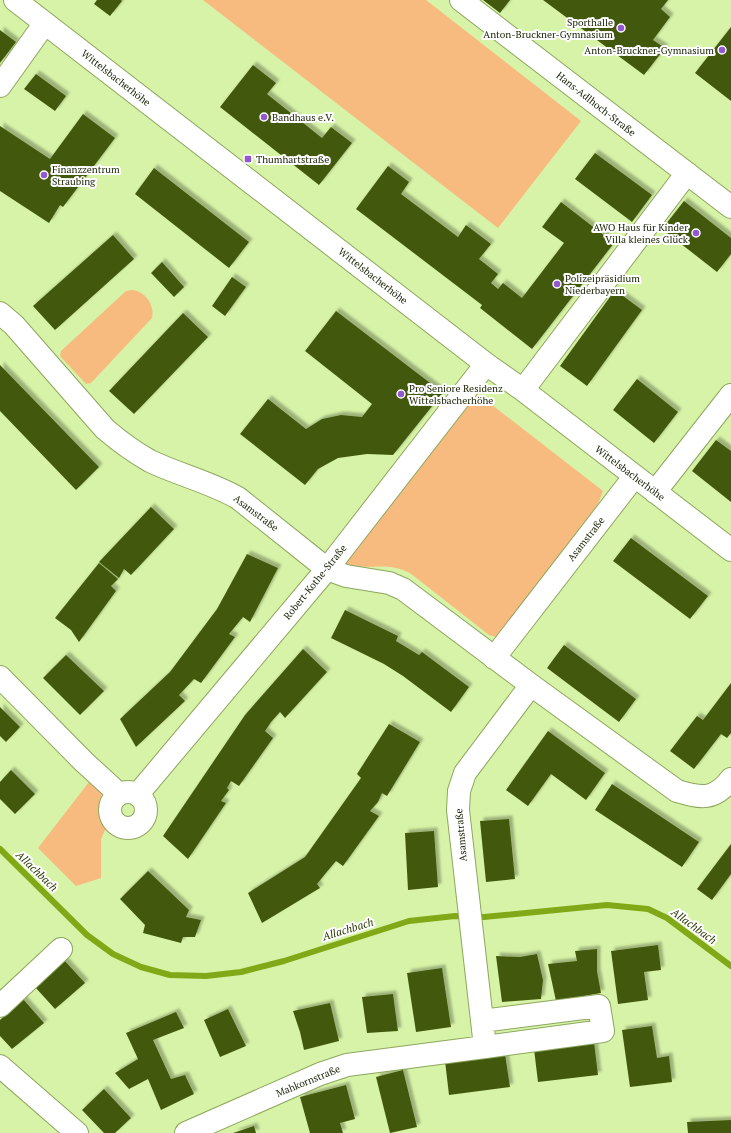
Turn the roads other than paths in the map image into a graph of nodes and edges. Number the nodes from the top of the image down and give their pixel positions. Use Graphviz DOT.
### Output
graph roads {
  1 [pos="15,0"];
  2 [pos="461,0"];
  3 [pos="45,23"];
  4 [pos="0,86"];
  5 [pos="687,173"];
  6 [pos="731,207"];
  7 [pos="0,312"];
  8 [pos="486,364"];
  9 [pos="523,390"];
  10 [pos="731,395"];
  11 [pos="634,477"];
  12 [pos="655,492"];
  13 [pos="731,550"];
  14 [pos="327,568"];
  15 [pos="494,658"];
  16 [pos="0,677"];
  17 [pos="531,685"];
  18 [pos="731,779"];
  19 [pos="61,948"];
  20 [pos="0,1006"];
  21 [pos="551,1012"];
  22 [pos="482,1022"];
  23 [pos="554,1038"];
  24 [pos="485,1047"];
  25 [pos="0,1066"];
  26 [pos="78,1133"];
  27 [pos="186,1133"];
  1 -- 3 [label="street, Wittelsbacherhöhe"];
  2 -- 5 [label="street, Hans-Adlhoch-Straße"];
  3 -- 4 [label="street"];
  3 -- 8 [label="street, Wittelsbacherhöhe"];
  5 -- 6 [label="street, Hans-Adlhoch-Straße"];
  5 -- 9 [label="street"];
  7 -- 14 [label="street, Asamstraße"];
  8 -- 9 [label="street, Wittelsbacherhöhe"];
  8 -- 14 [label="street, Robert-Kothe-Straße"];
  9 -- 11 [label="street, Wittelsbacherhöhe"];
  10 -- 12 [label="street"];
  11 -- 12 [label="street, Wittelsbacherhöhe"];
  11 -- 15 [label="street, Asamstraße"];
  12 -- 13 [label="street, Wittelsbacherhöhe"];
  14 -- 15 [label="street, Asamstraße"];
  14 -- 16 [label="street, Robert-Kothe-Straße"];
  15 -- 17 [label="street, Asamstraße"];
  17 -- 18 [label="street, Asamstraße"];
  17 -- 22 [label="street, Asamstraße"];
  19 -- 20 [label="street"];
  21 -- 22 [label="street, Mahkornstraße"];
  21 -- 23 [label="street"];
  21 -- 23 [label="street, Mahkornstraße"];
  22 -- 24 [label="street"];
  23 -- 24 [label="street, Mahkornstraße"];
  24 -- 27 [label="street, Mahkornstraße"];
  25 -- 26 [label="street"];
}
